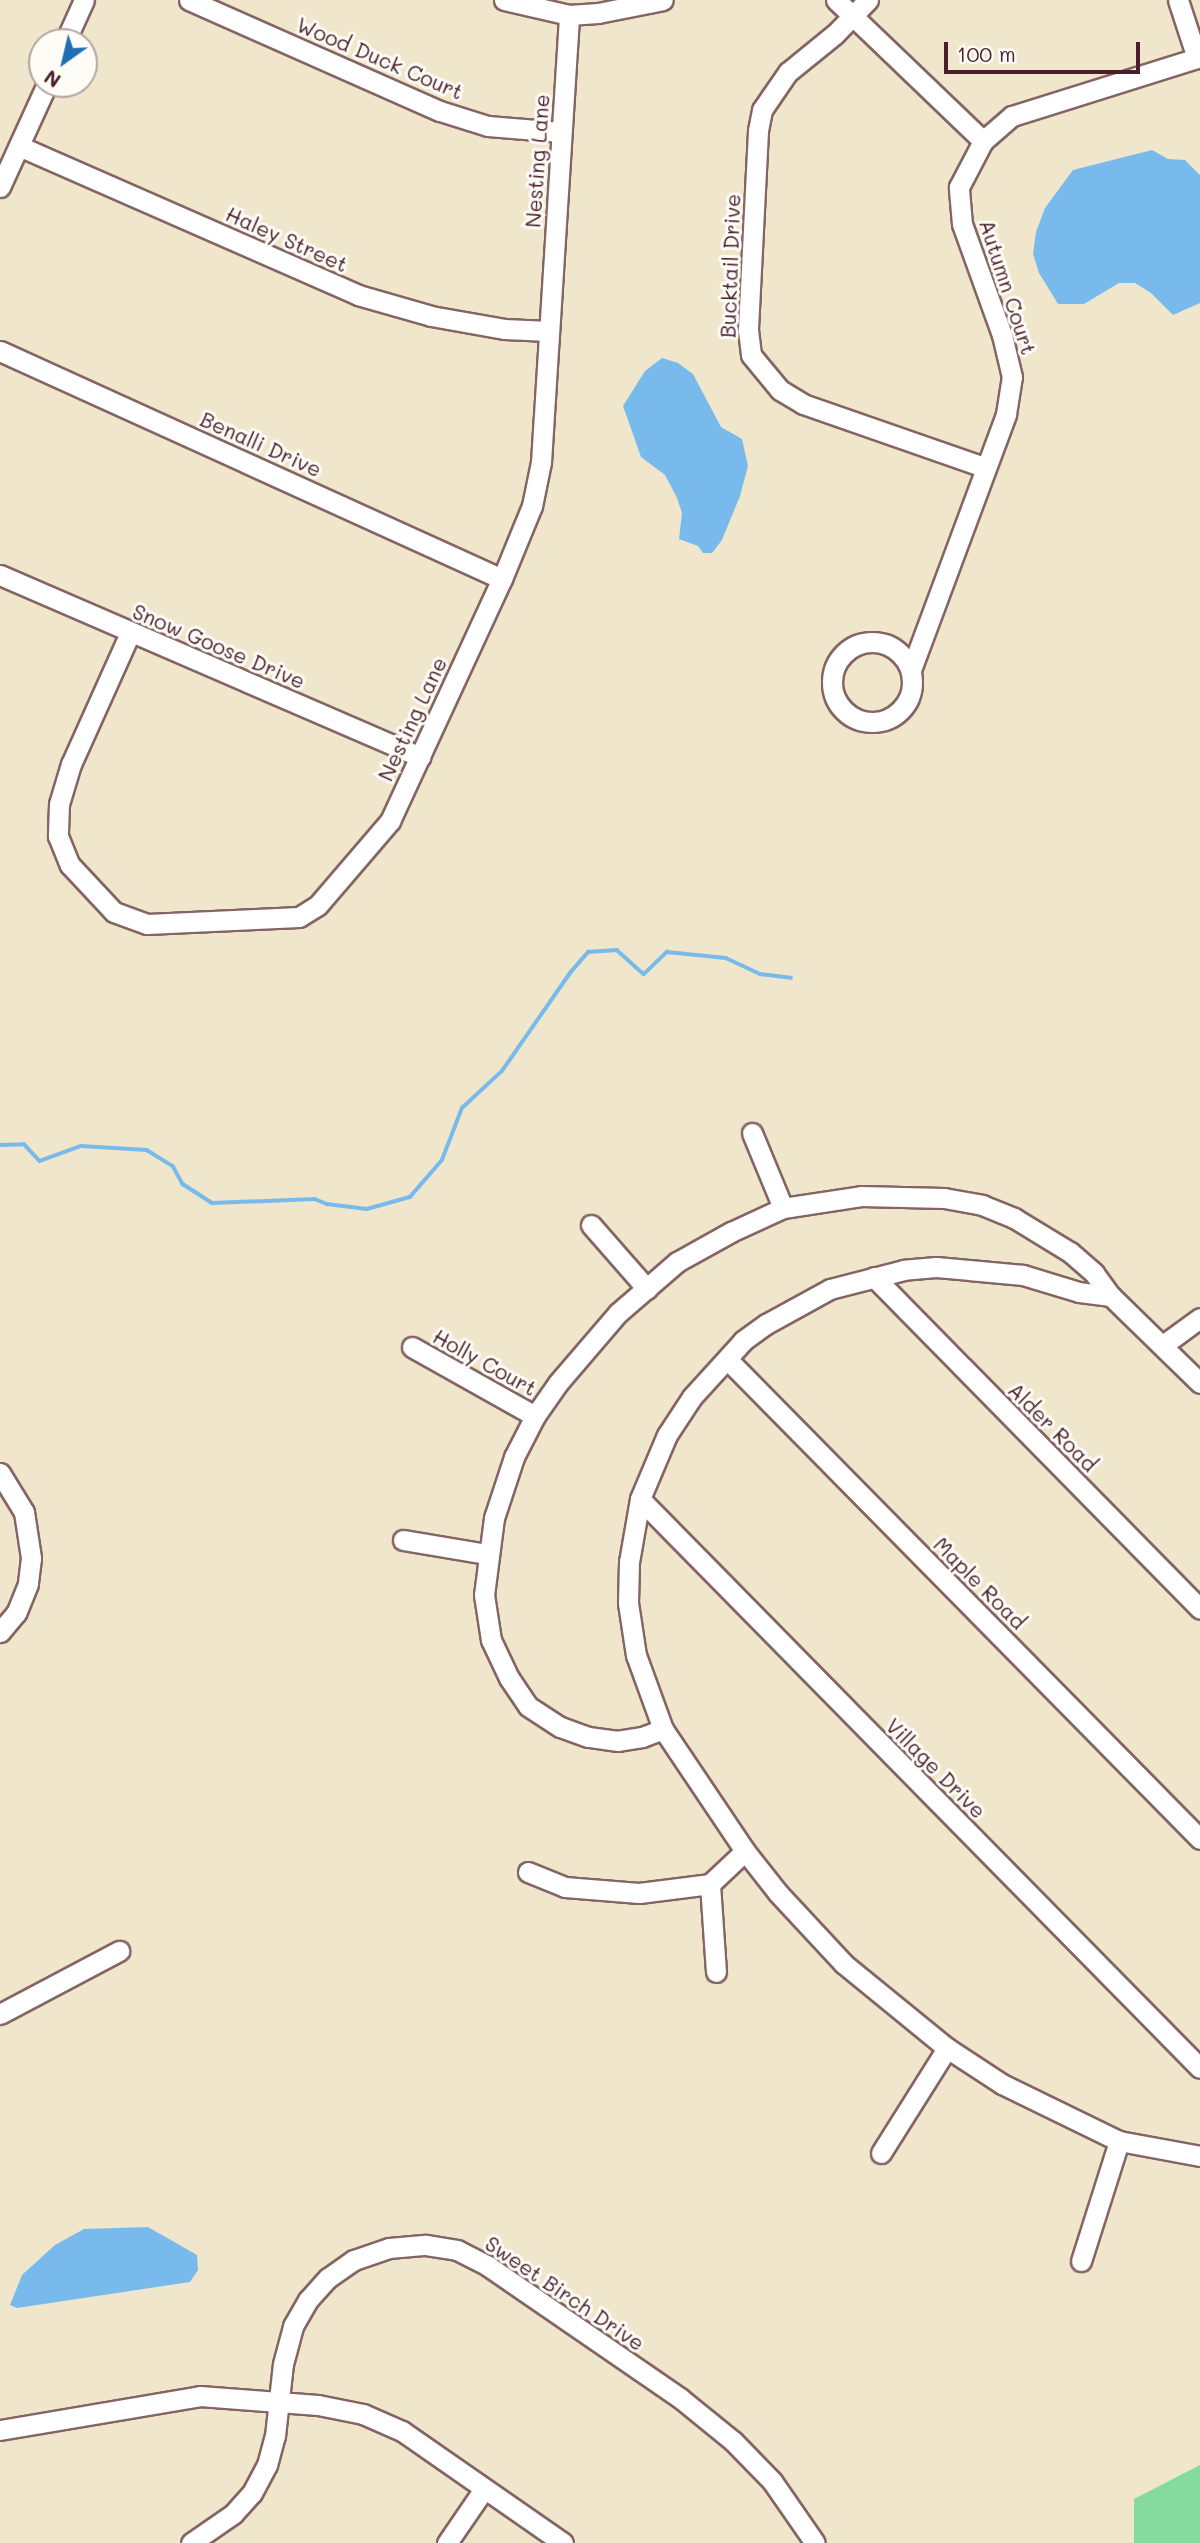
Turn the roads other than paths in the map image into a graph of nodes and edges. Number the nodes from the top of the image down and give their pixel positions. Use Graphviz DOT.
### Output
graph roads {
  1 [pos="84,0"];
  2 [pos="189,0"];
  3 [pos="503,0"];
  4 [pos="663,0"];
  5 [pos="836,0"];
  6 [pos="868,0"];
  7 [pos="1178,0"];
  8 [pos="569,15"];
  9 [pos="854,17"];
  10 [pos="71,28"];
  11 [pos="1199,58"];
  12 [pos="41,98"];
  13 [pos="561,132"];
  14 [pos="983,141"];
  15 [pos="19,146"];
  16 [pos="0,187"];
  17 [pos="549,331"];
  18 [pos="0,351"];
  19 [pos="984,467"];
  20 [pos="0,575"];
  21 [pos="502,579"];
  22 [pos="130,633"];
  23 [pos="911,670"];
  24 [pos="420,757"];
  25 [pos="752,1133"];
  26 [pos="783,1208"];
  27 [pos="591,1225"];
  28 [pos="874,1277"];
  29 [pos="647,1289"];
  30 [pos="1111,1296"];
  31 [pos="1200,1318"];
  32 [pos="1163,1345"];
  33 [pos="412,1348"];
  34 [pos="727,1359"];
  35 [pos="1200,1383"];
  36 [pos="536,1416"];
  37 [pos="0,1474"];
  38 [pos="640,1499"];
  39 [pos="403,1540"];
  40 [pos="487,1554"];
  41 [pos="1200,1609"];
  42 [pos="0,1632"];
  43 [pos="663,1729"];
  44 [pos="1200,1839"];
  45 [pos="745,1851"];
  46 [pos="528,1872"];
  47 [pos="710,1884"];
  48 [pos="119,1951"];
  49 [pos="716,1972"];
  50 [pos="0,2014"];
  51 [pos="947,2048"];
  52 [pos="1200,2068"];
  53 [pos="1119,2141"];
  54 [pos="881,2153"];
  55 [pos="1200,2156"];
  56 [pos="1081,2261"];
  57 [pos="279,2401"];
  58 [pos="0,2430"];
  59 [pos="484,2489"];
  60 [pos="552,2540"];
  61 [pos="195,2542"];
  62 [pos="447,2543"];
  63 [pos="815,2543"];
  1 -- 10 [label="street"];
  2 -- 13 [label="street, Wood Duck Court"];
  3 -- 8 [label="street"];
  4 -- 8 [label="street"];
  5 -- 9 [label="street"];
  6 -- 9 [label="street, Bucktail Drive"];
  7 -- 11 [label="street"];
  8 -- 13 [label="street, Nesting Lane"];
  9 -- 14 [label="street"];
  9 -- 19 [label="street, Bucktail Drive"];
  11 -- 14 [label="street, Autumn Court"];
  12 -- 15 [label="street"];
  13 -- 17 [label="street, Nesting Lane"];
  14 -- 19 [label="street, Autumn Court"];
  15 -- 16 [label="street"];
  15 -- 17 [label="street, Haley Street"];
  17 -- 21 [label="street, Nesting Lane"];
  18 -- 21 [label="street, Benalli Drive"];
  19 -- 23 [label="street, Autumn Court"];
  20 -- 22 [label="street, Snow Goose Drive"];
  21 -- 24 [label="street, Nesting Lane"];
  22 -- 24 [label="street, Snow Goose Drive"];
  22 -- 24 [label="street, Nesting Lane"];
  23 -- 23 [label="street, Autumn Court"];
  25 -- 26 [label="street"];
  26 -- 29 [label="street"];
  26 -- 30 [label="street"];
  27 -- 29 [label="street"];
  28 -- 30 [label="street"];
  28 -- 34 [label="street"];
  28 -- 41 [label="street, Alder Road"];
  29 -- 36 [label="street"];
  30 -- 32 [label="street"];
  31 -- 32 [label="street"];
  32 -- 35 [label="street"];
  33 -- 36 [label="street, Holly Court"];
  34 -- 38 [label="street"];
  34 -- 44 [label="street, Maple Road"];
  36 -- 40 [label="street"];
  37 -- 42 [label="street"];
  38 -- 43 [label="street"];
  38 -- 52 [label="street, Village Drive"];
  39 -- 40 [label="street"];
  40 -- 43 [label="street"];
  43 -- 45 [label="street"];
  45 -- 47 [label="street"];
  45 -- 51 [label="street"];
  46 -- 47 [label="street"];
  47 -- 49 [label="street"];
  48 -- 50 [label="street"];
  51 -- 53 [label="street"];
  51 -- 54 [label="street"];
  53 -- 55 [label="street"];
  53 -- 56 [label="street"];
  57 -- 58 [label="street"];
  57 -- 59 [label="street"];
  57 -- 61 [label="street, Sweet Birch Drive"];
  57 -- 63 [label="street, Sweet Birch Drive"];
  59 -- 60 [label="street"];
  59 -- 62 [label="street"];
}
